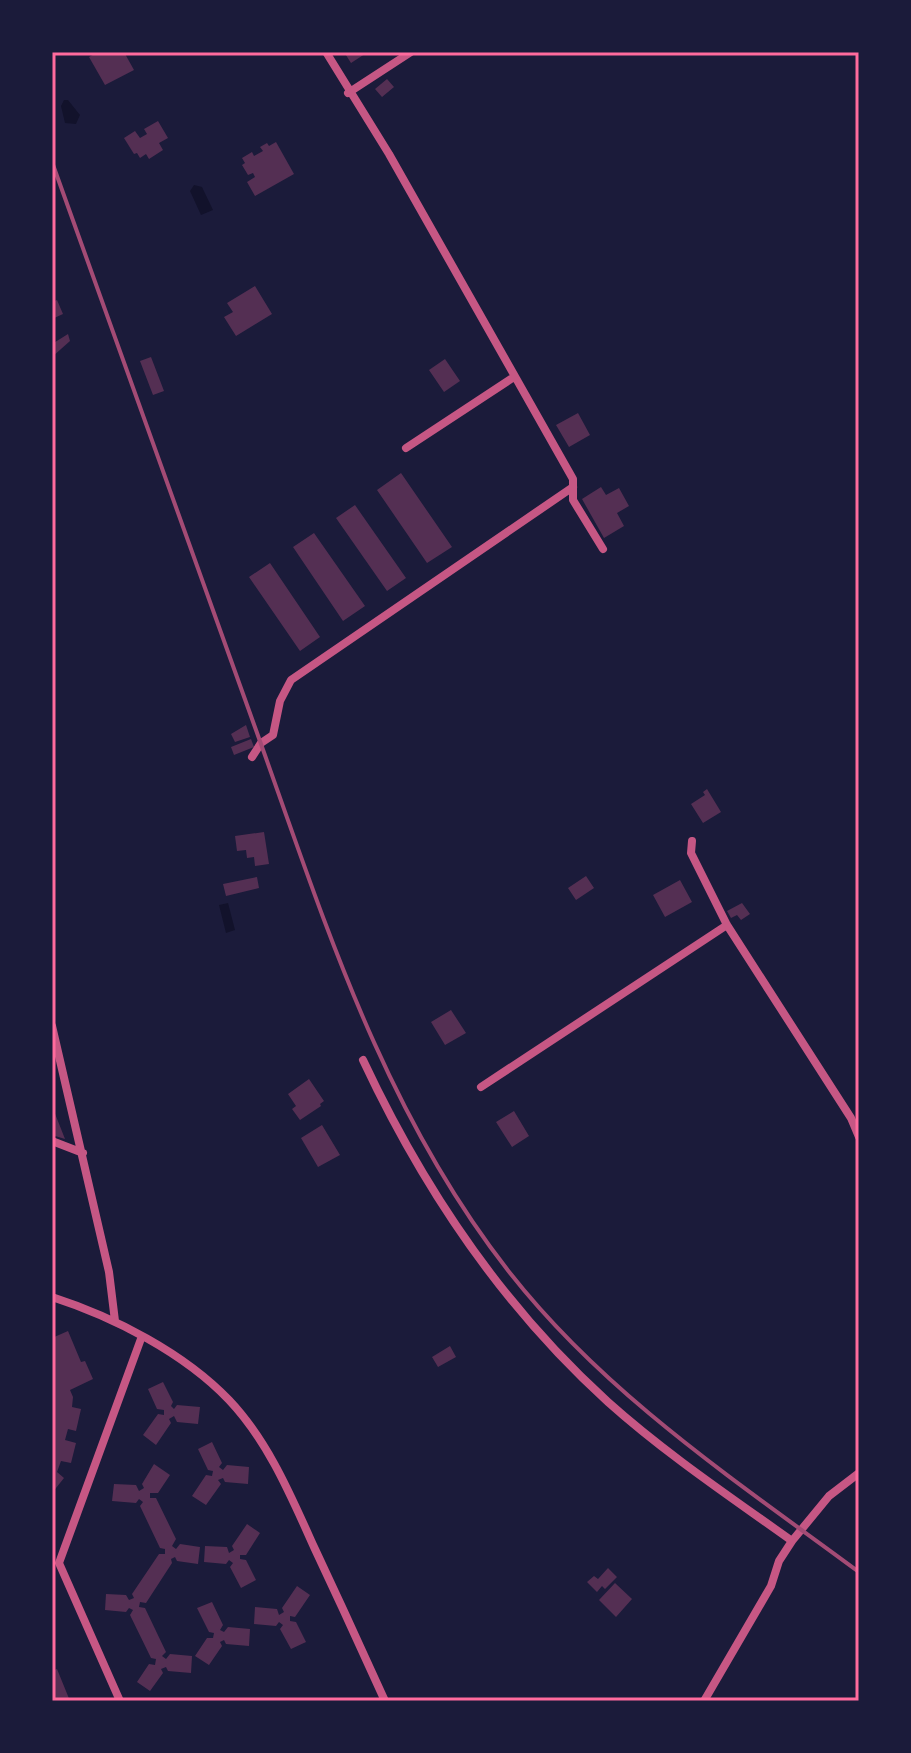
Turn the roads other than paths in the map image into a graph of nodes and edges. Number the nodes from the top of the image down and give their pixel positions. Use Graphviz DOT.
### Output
graph roads {
  1 [pos="326,52"];
  2 [pos="411,52"];
  3 [pos="348,93"];
  4 [pos="514,377"];
  5 [pos="406,448"];
  6 [pos="573,487"];
  7 [pos="603,549"];
  8 [pos="252,757"];
  9 [pos="692,841"];
  10 [pos="727,925"];
  11 [pos="52,1026"];
  12 [pos="363,1060"];
  13 [pos="481,1087"];
  14 [pos="859,1137"];
  15 [pos="52,1141"];
  16 [pos="83,1153"];
  17 [pos="52,1297"];
  18 [pos="115,1321"];
  19 [pos="142,1336"];
  20 [pos="859,1473"];
  21 [pos="792,1541"];
  22 [pos="120,1701"];
  23 [pos="385,1701"];
  24 [pos="704,1701"];
  1 -- 3 [label="street"];
  2 -- 3 [label="street"];
  3 -- 4 [label="street"];
  4 -- 5 [label="street"];
  4 -- 6 [label="street"];
  6 -- 7 [label="street"];
  6 -- 8 [label="street"];
  9 -- 10 [label="street"];
  10 -- 13 [label="street"];
  10 -- 14 [label="street"];
  11 -- 16 [label="street"];
  12 -- 21 [label="street"];
  15 -- 16 [label="street"];
  16 -- 18 [label="street"];
  17 -- 18 [label="street"];
  18 -- 19 [label="street"];
  19 -- 22 [label="street"];
  19 -- 23 [label="street"];
  20 -- 21 [label="street"];
  21 -- 24 [label="street"];
}
